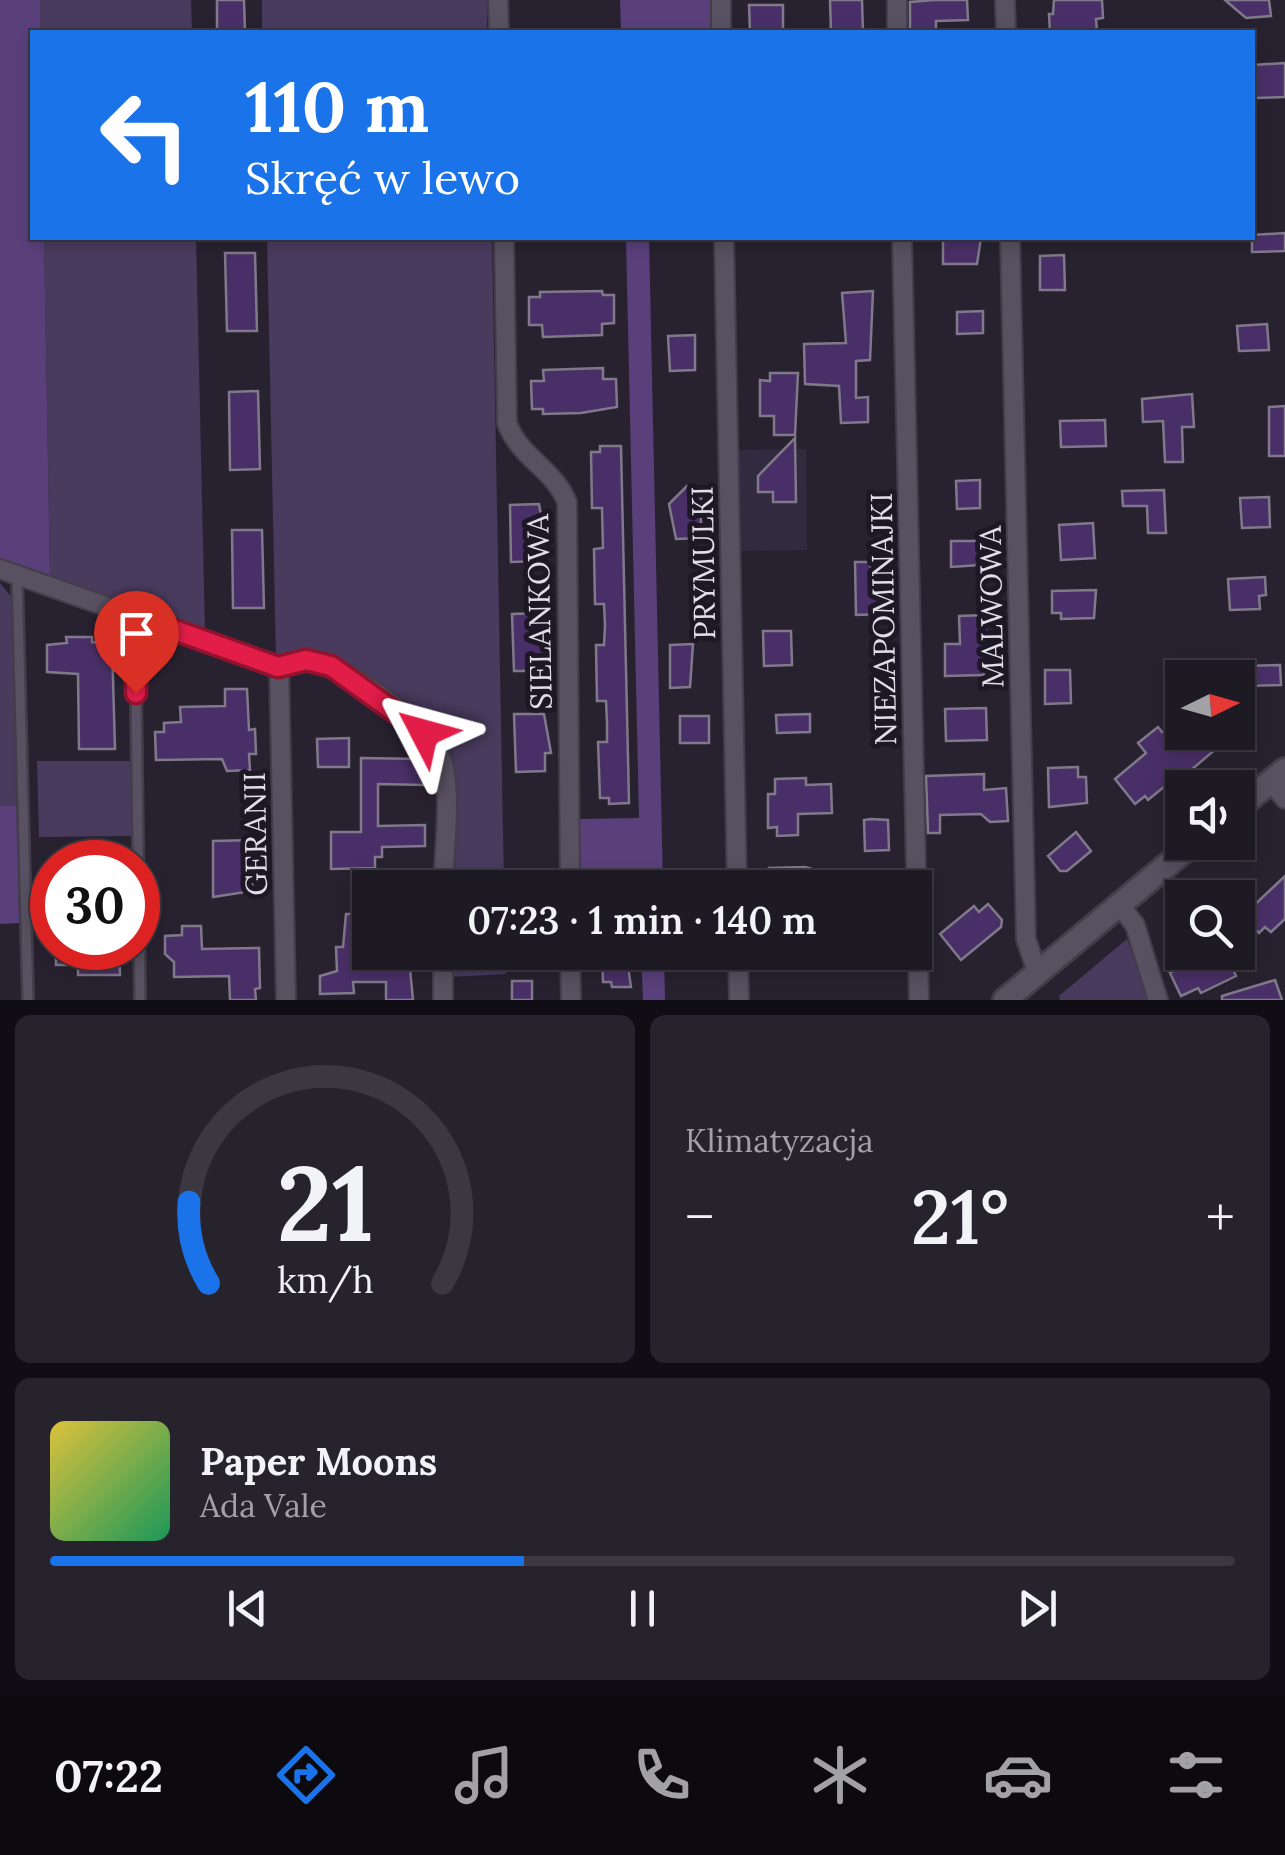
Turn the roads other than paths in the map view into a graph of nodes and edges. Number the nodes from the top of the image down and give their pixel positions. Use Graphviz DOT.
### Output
graph roads {
  1 [pos="498,0"];
  2 [pos="721,0"];
  3 [pos="896,0"];
  4 [pos="1005,0"];
  5 [pos="499,30"];
  6 [pos="721,30"];
  7 [pos="897,30"];
  8 [pos="1006,30"];
  9 [pos="504,240"];
  10 [pos="724,240"];
  11 [pos="902,240"];
  12 [pos="1010,240"];
  13 [pos="8,572"];
  14 [pos="135,616"];
  15 [pos="278,667"];
  16 [pos="1280,784"];
  17 [pos="1255,798"];
  18 [pos="1173,860"];
  19 [pos="443,870"];
  20 [pos="570,870"];
  21 [pos="736,870"];
  22 [pos="1118,904"];
  23 [pos="443,970"];
  24 [pos="570,970"];
  25 [pos="738,970"];
  26 [pos="1037,972"];
  27 [pos="28,1000"];
  28 [pos="140,1000"];
  29 [pos="286,1000"];
  30 [pos="442,1000"];
  31 [pos="570,1000"];
  32 [pos="739,1000"];
  33 [pos="919,1000"];
  34 [pos="1006,1000"];
  35 [pos="1158,1000"];
  1 -- 5 [label="street"];
  2 -- 6 [label="street"];
  3 -- 7 [label="street"];
  4 -- 8 [label="street"];
  9 -- 20 [label="street, SIELANKOWA"];
  10 -- 21 [label="street, PRYMULKI"];
  11 -- 33 [label="street, NIEZAPOMINAJKI"];
  12 -- 26 [label="street, MALWOWA"];
  13 -- 14 [label="street"];
  13 -- 27 [label="lane"];
  14 -- 15 [label="street"];
  14 -- 28 [label="lane"];
  15 -- 19 [label="street"];
  15 -- 29 [label="street, GERANII"];
  16 -- 17 [label="street"];
  18 -- 22 [label="street"];
  22 -- 26 [label="street"];
  22 -- 35 [label="street"];
  23 -- 30 [label="street"];
  24 -- 31 [label="street"];
  25 -- 32 [label="street"];
  26 -- 34 [label="street"];
}
